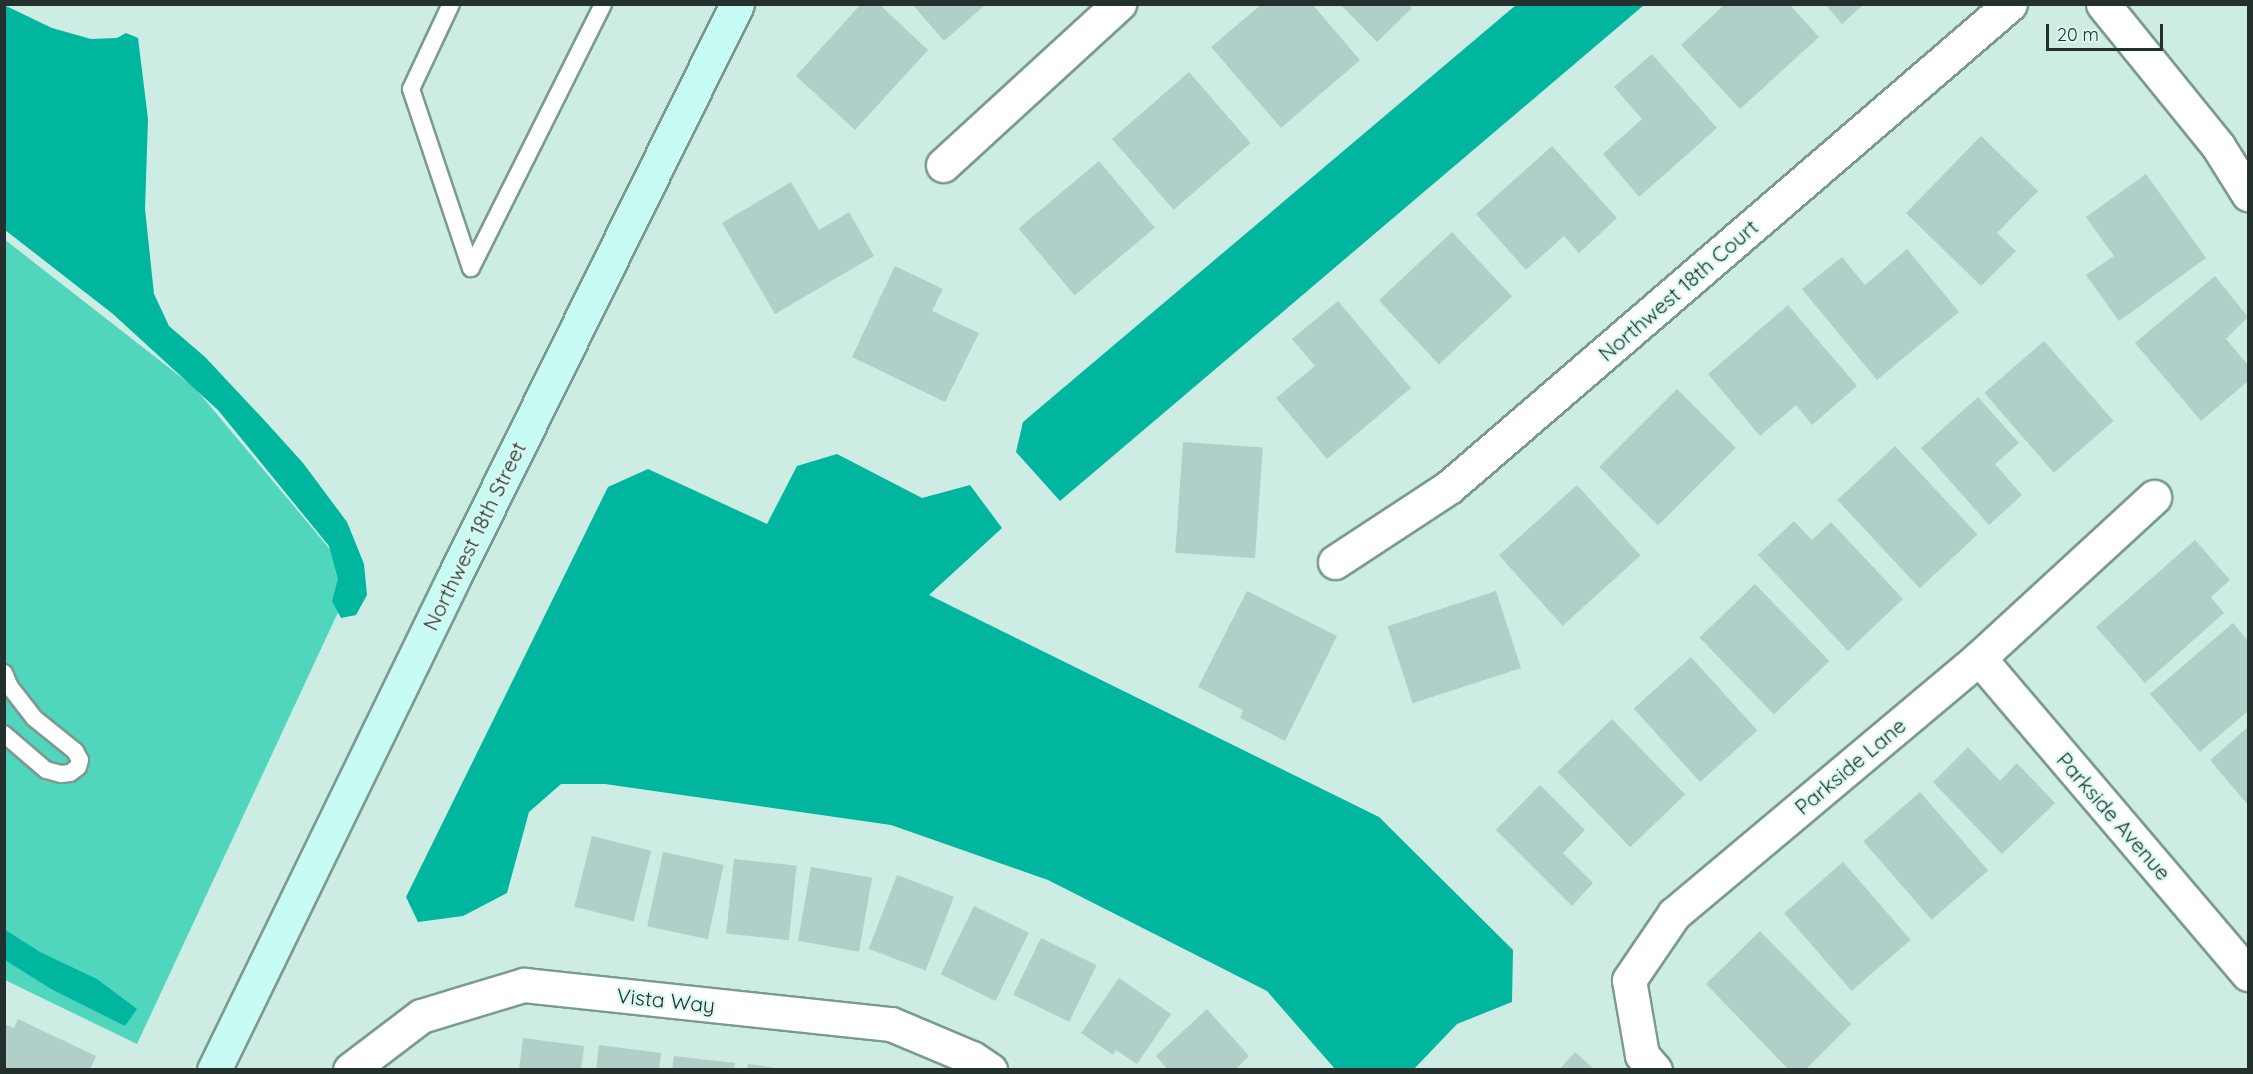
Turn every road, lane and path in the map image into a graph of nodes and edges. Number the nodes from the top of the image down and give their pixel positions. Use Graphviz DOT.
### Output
graph roads {
  1 [pos="451,4"];
  2 [pos="603,4"];
  3 [pos="737,4"];
  4 [pos="1119,4"];
  5 [pos="2010,4"];
  6 [pos="2103,4"];
  7 [pos="943,165"];
  8 [pos="2248,194"];
  9 [pos="2154,497"];
  10 [pos="1335,562"];
  11 [pos="1979,658"];
  12 [pos="4,673"];
  13 [pos="4,734"];
  14 [pos="2248,974"];
  15 [pos="351,1068"];
  16 [pos="214,1070"];
  17 [pos="990,1070"];
  18 [pos="1655,1070"];
  1 -- 2 [label="lane"];
  3 -- 16 [label="street, Northwest 18th Street"];
  4 -- 7 [label="street"];
  5 -- 10 [label="street, Northwest 18th Court"];
  6 -- 8 [label="street"];
  9 -- 11 [label="street, Parkside Lane"];
  11 -- 14 [label="street, Parkside Avenue"];
  11 -- 18 [label="street, Parkside Lane"];
  12 -- 13 [label="lane"];
  15 -- 17 [label="street, Vista Way"];
}
